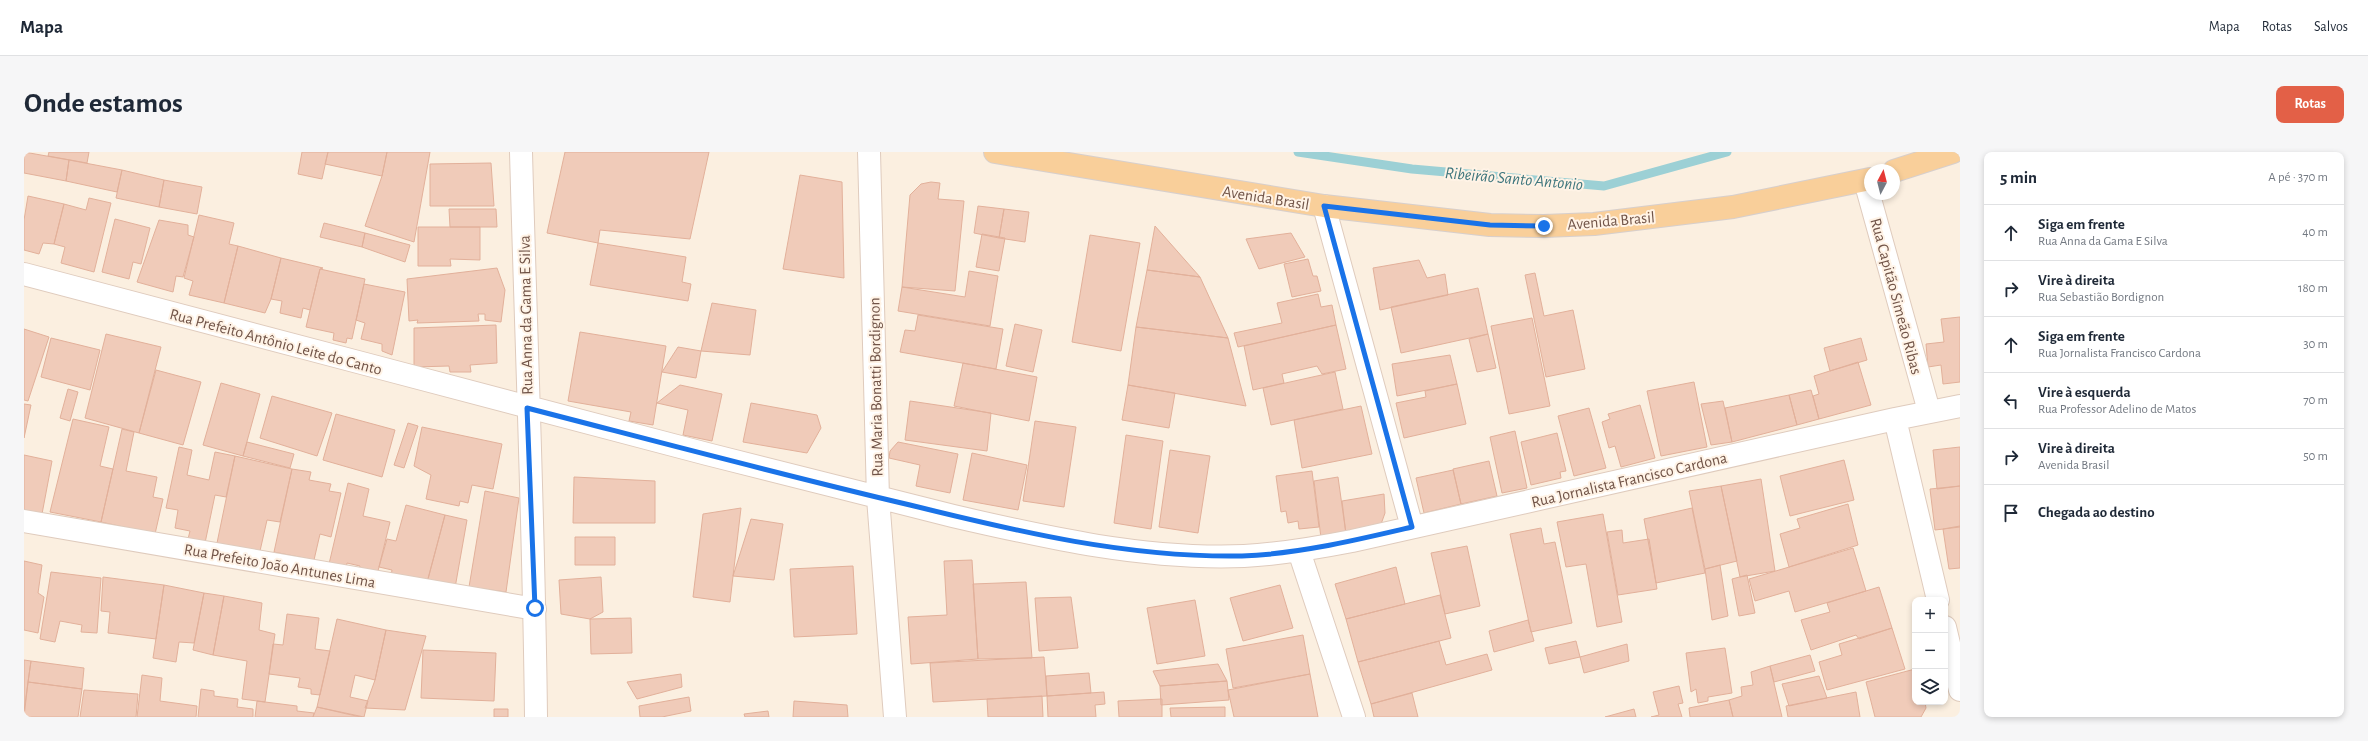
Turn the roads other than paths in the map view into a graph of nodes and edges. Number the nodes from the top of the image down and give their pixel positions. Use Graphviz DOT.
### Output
graph roads {
  1 [pos="521,152"];
  2 [pos="869,152"];
  3 [pos="995,152"];
  4 [pos="1952,152"];
  5 [pos="1900,170"];
  6 [pos="1864,181"];
  7 [pos="1873,200"];
  8 [pos="1324,206"];
  9 [pos="24,274"];
  10 [pos="1960,406"];
  11 [pos="527,408"];
  12 [pos="1929,412"];
  13 [pos="1895,419"];
  14 [pos="878,498"];
  15 [pos="24,522"];
  16 [pos="1412,527"];
  17 [pos="1299,551"];
  18 [pos="1937,597"];
  19 [pos="535,608"];
  20 [pos="1946,633"];
  21 [pos="1960,690"];
  22 [pos="536,717"];
  23 [pos="896,717"];
  24 [pos="1354,717"];
  1 -- 11 [label="street, Rua Anna da Gama E Silva"];
  2 -- 14 [label="street, Rua Maria Bonatti Bordignon"];
  3 -- 8 [label="main road, Avenida Brasil"];
  4 -- 5 [label="main road"];
  6 -- 8 [label="main road, Avenida Brasil"];
  7 -- 12 [label="street, Rua Capitão Simeão Ribas"];
  8 -- 16 [label="street"];
  9 -- 11 [label="street, Rua Prefeito Antônio Leite do Canto"];
  10 -- 12 [label="street, Rua Jornalista Francisco Cardona"];
  11 -- 14 [label="street, Rua Prefeito Antônio Leite do Canto"];
  11 -- 19 [label="street, Rua Anna da Gama E Silva"];
  12 -- 13 [label="street, Rua Jornalista Francisco Cardona"];
  13 -- 16 [label="street, Rua Jornalista Francisco Cardona"];
  13 -- 18 [label="street"];
  14 -- 17 [label="street, Rua Jornalista Francisco Cardona"];
  14 -- 23 [label="street, Rua Maria Bonatti Bordignon"];
  15 -- 19 [label="street, Rua Prefeito João Antunes Lima"];
  16 -- 17 [label="street, Rua Jornalista Francisco Cardona"];
  17 -- 24 [label="street"];
  19 -- 22 [label="street, Rua Anna da Gama E Silva"];
  20 -- 21 [label="street"];
}
